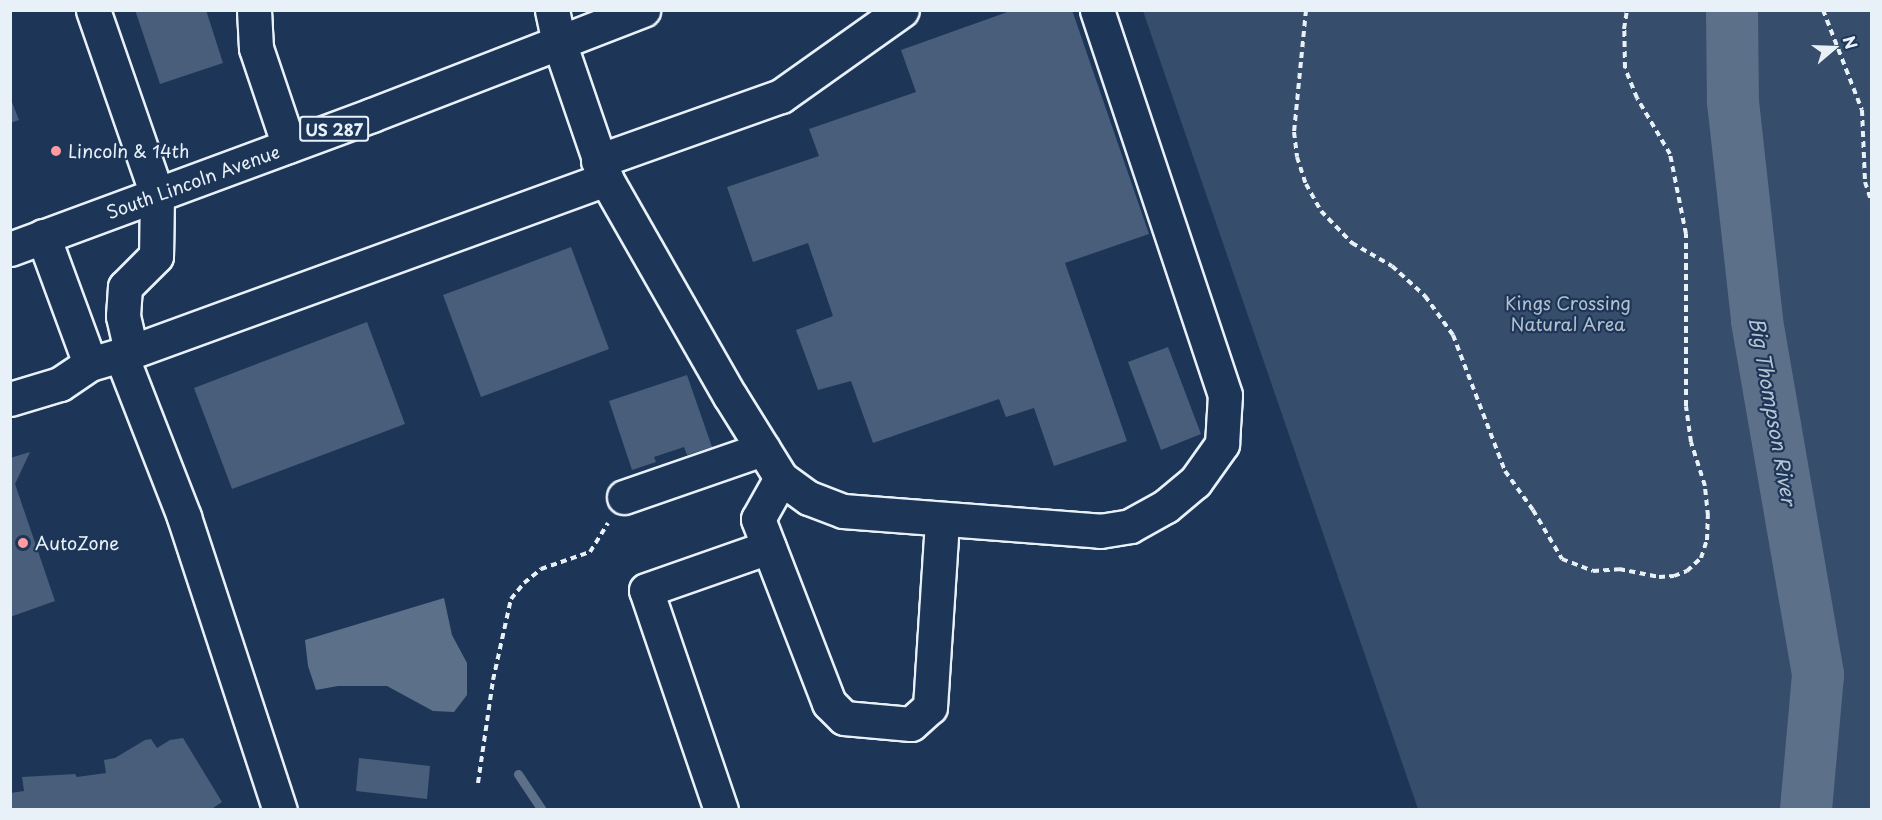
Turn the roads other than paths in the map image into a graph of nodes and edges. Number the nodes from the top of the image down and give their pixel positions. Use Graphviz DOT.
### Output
graph roads {
  1 [pos="93,10"];
  2 [pos="255,10"];
  3 [pos="552,10"];
  4 [pos="643,10"];
  5 [pos="902,10"];
  6 [pos="1097,10"];
  7 [pos="559,42"];
  8 [pos="289,146"];
  9 [pos="602,170"];
  10 [pos="157,195"];
  11 [pos="43,236"];
  12 [pos="10,249"];
  13 [pos="126,353"];
  14 [pos="90,364"];
  15 [pos="10,399"];
  16 [pos="763,449"];
  17 [pos="781,478"];
  18 [pos="624,497"];
  19 [pos="942,519"];
  20 [pos="769,547"];
  21 [pos="280,810"];
  22 [pos="721,810"];
  1 -- 10 [label="main road"];
  2 -- 8 [label="main road"];
  3 -- 7 [label="main road"];
  4 -- 7 [label="main road, South Lincoln Avenue / US 287"];
  5 -- 9 [label="main road"];
  6 -- 19 [label="main road"];
  7 -- 8 [label="main road, South Lincoln Avenue / US 287"];
  7 -- 9 [label="main road"];
  8 -- 10 [label="main road, South Lincoln Avenue / US 287"];
  9 -- 13 [label="main road"];
  9 -- 16 [label="main road"];
  10 -- 11 [label="main road, South Lincoln Avenue / US 287"];
  10 -- 13 [label="main road"];
  11 -- 12 [label="main road, South Lincoln Avenue / US 287"];
  11 -- 14 [label="main road"];
  13 -- 14 [label="main road"];
  13 -- 21 [label="main road"];
  14 -- 15 [label="main road"];
  16 -- 17 [label="main road"];
  16 -- 18 [label="main road"];
  17 -- 19 [label="main road"];
  17 -- 20 [label="main road"];
  19 -- 20 [label="main road"];
  20 -- 22 [label="main road"];
}
